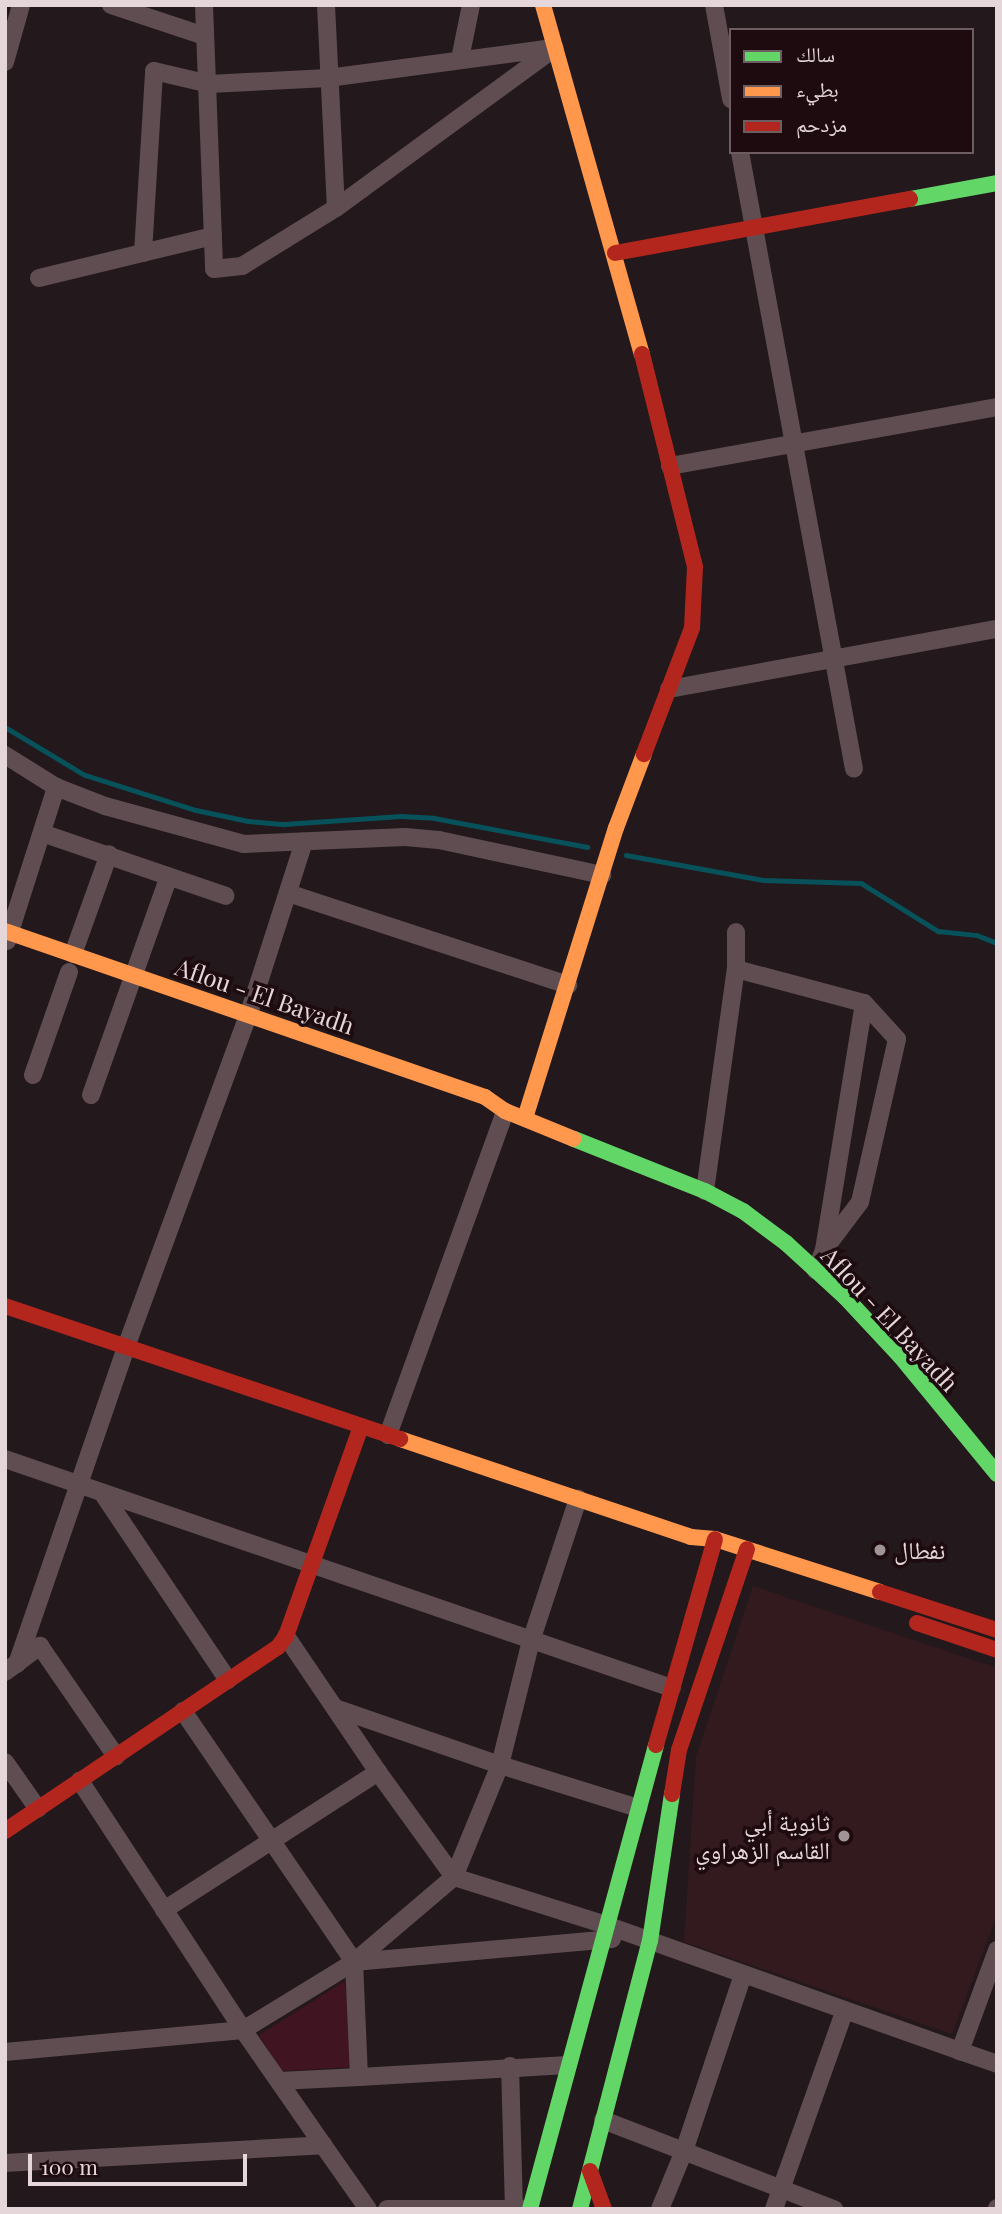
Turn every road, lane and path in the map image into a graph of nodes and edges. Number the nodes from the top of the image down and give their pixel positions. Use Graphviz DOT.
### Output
graph roads {
  1 [pos="21,5"];
  2 [pos="111,5"];
  3 [pos="204,5"];
  4 [pos="326,5"];
  5 [pos="471,5"];
  6 [pos="714,5"];
  7 [pos="542,6"];
  8 [pos="205,36"];
  9 [pos="555,48"];
  10 [pos="460,59"];
  11 [pos="5,62"];
  12 [pos="328,78"];
  13 [pos="209,84"];
  14 [pos="729,88"];
  15 [pos="740,154"];
  16 [pos="997,183"];
  17 [pos="997,199"];
  18 [pos="336,208"];
  19 [pos="213,236"];
  20 [pos="755,236"];
  21 [pos="143,253"];
  22 [pos="617,261"];
  23 [pos="39,278"];
  24 [pos="997,407"];
  25 [pos="793,445"];
  26 [pos="670,466"];
  27 [pos="997,629"];
  28 [pos="834,660"];
  29 [pos="668,689"];
  30 [pos="5,755"];
  31 [pos="854,769"];
  32 [pos="56,788"];
  33 [pos="41,833"];
  34 [pos="304,842"];
  35 [pos="109,854"];
  36 [pos="602,875"];
  37 [pos="169,876"];
  38 [pos="288,893"];
  39 [pos="226,897"];
  40 [pos="736,932"];
  41 [pos="9,943"];
  42 [pos="73,954"];
  43 [pos="736,969"];
  44 [pos="68,972"];
  45 [pos="135,975"];
  46 [pos="568,985"];
  47 [pos="864,1003"];
  48 [pos="249,1013"];
  49 [pos="305,1053"];
  50 [pos="33,1074"];
  51 [pos="91,1095"];
  52 [pos="505,1111"];
  53 [pos="525,1118"];
  54 [pos="705,1191"];
  55 [pos="824,1250"];
  56 [pos="816,1270"];
  57 [pos="5,1306"];
  58 [pos="126,1347"];
  59 [pos="361,1426"];
  60 [pos="388,1435"];
  61 [pos="5,1459"];
  62 [pos="997,1474"];
  63 [pos="79,1483"];
  64 [pos="103,1494"];
  65 [pos="578,1499"];
  66 [pos="714,1545"];
  67 [pos="746,1556"];
  68 [pos="312,1563"];
  69 [pos="997,1630"];
  70 [pos="286,1636"];
  71 [pos="531,1641"];
  72 [pos="997,1650"];
  73 [pos="11,1668"];
  74 [pos="228,1680"];
  75 [pos="672,1688"];
  76 [pos="335,1708"];
  77 [pos="183,1711"];
  78 [pos="116,1756"];
  79 [pos="5,1762"];
  80 [pos="500,1765"];
  81 [pos="378,1772"];
  82 [pos="80,1781"];
  83 [pos="638,1808"];
  84 [pos="37,1810"];
  85 [pos="5,1831"];
  86 [pos="271,1841"];
  87 [pos="454,1877"];
  88 [pos="164,1910"];
  89 [pos="604,1932"];
  90 [pos="645,1939"];
  91 [pos="997,1950"];
  92 [pos="354,1962"];
  93 [pos="743,1975"];
  94 [pos="844,2012"];
  95 [pos="243,2030"];
  96 [pos="960,2051"];
  97 [pos="5,2052"];
  98 [pos="997,2064"];
  99 [pos="568,2065"];
  100 [pos="510,2066"];
  101 [pos="359,2077"];
  102 [pos="279,2081"];
  103 [pos="603,2120"];
  104 [pos="323,2145"];
  105 [pos="684,2151"];
  106 [pos="5,2163"];
  107 [pos="590,2171"];
  108 [pos="782,2189"];
  109 [pos="395,2208"];
  110 [pos="495,2208"];
  111 [pos="514,2208"];
  112 [pos="368,2209"];
  113 [pos="523,2209"];
  114 [pos="530,2209"];
  115 [pos="580,2209"];
  116 [pos="604,2209"];
  117 [pos="660,2209"];
  118 [pos="774,2209"];
  119 [pos="834,2209"];
  1 -- 11 [label="street"];
  2 -- 8 [label="street"];
  3 -- 8 [label="street"];
  4 -- 12 [label="street"];
  5 -- 10 [label="street"];
  6 -- 14 [label="street"];
  7 -- 9 [label="street"];
  8 -- 13 [label="street"];
  9 -- 10 [label="street"];
  9 -- 18 [label="street"];
  9 -- 22 [label="street"];
  10 -- 12 [label="street"];
  12 -- 13 [label="street"];
  12 -- 18 [label="street"];
  13 -- 19 [label="street"];
  13 -- 21 [label="street"];
  15 -- 20 [label="street"];
  16 -- 20 [label="street"];
  17 -- 20 [label="street"];
  18 -- 19 [label="street"];
  19 -- 21 [label="street"];
  20 -- 22 [label="street"];
  20 -- 25 [label="street"];
  21 -- 23 [label="street"];
  22 -- 26 [label="street"];
  24 -- 25 [label="street"];
  25 -- 26 [label="street"];
  25 -- 28 [label="street"];
  26 -- 29 [label="street"];
  27 -- 28 [label="street"];
  28 -- 29 [label="street"];
  28 -- 31 [label="street"];
  29 -- 36 [label="street"];
  30 -- 32 [label="street"];
  32 -- 33 [label="street"];
  32 -- 34 [label="street"];
  33 -- 35 [label="street"];
  33 -- 41 [label="street"];
  34 -- 36 [label="street"];
  34 -- 38 [label="street"];
  35 -- 37 [label="street"];
  35 -- 42 [label="street"];
  36 -- 46 [label="street"];
  37 -- 39 [label="street"];
  37 -- 45 [label="street"];
  38 -- 46 [label="street"];
  38 -- 48 [label="street"];
  40 -- 43 [label="street"];
  41 -- 42 [label="street, Aflou - El Bayadh"];
  42 -- 45 [label="street, Aflou - El Bayadh"];
  43 -- 47 [label="street"];
  43 -- 54 [label="street"];
  44 -- 50 [label="street"];
  45 -- 48 [label="street, Aflou - El Bayadh"];
  45 -- 51 [label="street"];
  46 -- 53 [label="street"];
  47 -- 55 [label="street"];
  47 -- 55 [label="street"];
  48 -- 52 [label="street, Aflou - El Bayadh"];
  48 -- 58 [label="street"];
  49 -- 52 [label="street, Aflou - El Bayadh"];
  52 -- 53 [label="street, Aflou - El Bayadh"];
  52 -- 60 [label="street"];
  53 -- 54 [label="street, Aflou - El Bayadh"];
  54 -- 56 [label="street, Aflou - El Bayadh"];
  55 -- 56 [label="street"];
  56 -- 62 [label="street, Aflou - El Bayadh"];
  57 -- 58 [label="street"];
  58 -- 59 [label="street"];
  58 -- 63 [label="street"];
  59 -- 60 [label="street"];
  59 -- 68 [label="street"];
  60 -- 65 [label="street"];
  61 -- 63 [label="street"];
  63 -- 64 [label="street"];
  63 -- 73 [label="street"];
  64 -- 68 [label="street"];
  64 -- 74 [label="street"];
  65 -- 66 [label="street"];
  65 -- 71 [label="street"];
  66 -- 67 [label="street"];
  66 -- 75 [label="street"];
  67 -- 69 [label="street"];
  67 -- 72 [label="street"];
  67 -- 90 [label="street"];
  68 -- 70 [label="street"];
  68 -- 71 [label="street"];
  70 -- 74 [label="street"];
  70 -- 76 [label="street"];
  71 -- 75 [label="street"];
  71 -- 80 [label="street"];
  73 -- 78 [label="street"];
  74 -- 77 [label="street"];
  75 -- 83 [label="street"];
  76 -- 80 [label="street"];
  76 -- 81 [label="street"];
  77 -- 78 [label="street"];
  77 -- 86 [label="street"];
  78 -- 82 [label="street"];
  79 -- 84 [label="street"];
  80 -- 83 [label="street"];
  80 -- 87 [label="street"];
  81 -- 86 [label="street"];
  81 -- 87 [label="street"];
  82 -- 84 [label="street"];
  82 -- 88 [label="street"];
  83 -- 89 [label="street"];
  84 -- 85 [label="street"];
  86 -- 88 [label="street"];
  86 -- 92 [label="street"];
  87 -- 89 [label="street"];
  87 -- 92 [label="street"];
  88 -- 95 [label="street"];
  89 -- 90 [label="street"];
  89 -- 92 [label="street"];
  89 -- 99 [label="street"];
  90 -- 93 [label="street"];
  90 -- 103 [label="street"];
  91 -- 96 [label="street"];
  92 -- 95 [label="street"];
  92 -- 101 [label="street"];
  93 -- 94 [label="street"];
  93 -- 105 [label="street"];
  94 -- 96 [label="street"];
  94 -- 108 [label="street"];
  95 -- 97 [label="street"];
  95 -- 102 [label="street"];
  96 -- 98 [label="street"];
  99 -- 100 [label="street"];
  99 -- 114 [label="street"];
  100 -- 101 [label="street"];
  100 -- 111 [label="street"];
  101 -- 102 [label="street"];
  102 -- 104 [label="street"];
  103 -- 105 [label="street"];
  103 -- 107 [label="street"];
  104 -- 106 [label="street"];
  104 -- 112 [label="street"];
  105 -- 108 [label="street"];
  105 -- 117 [label="street"];
  107 -- 115 [label="street"];
  107 -- 116 [label="street"];
  108 -- 118 [label="street"];
  108 -- 119 [label="street"];
  109 -- 110 [label="street"];
  110 -- 111 [label="street"];
  111 -- 113 [label="street"];
}
